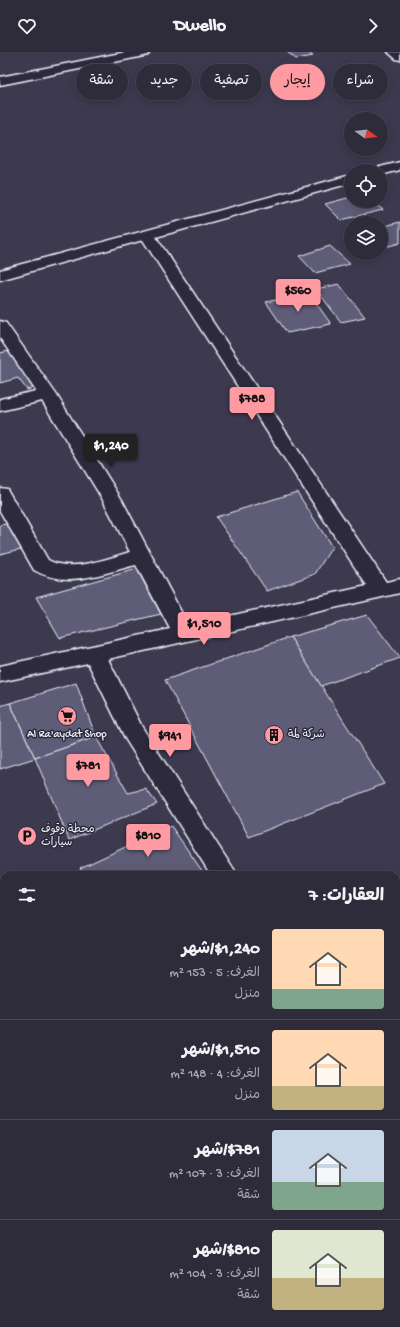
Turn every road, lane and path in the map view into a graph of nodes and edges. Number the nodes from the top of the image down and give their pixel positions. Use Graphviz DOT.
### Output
graph roads {
  1 [pos="144,52"];
  2 [pos="394,52"];
  3 [pos="400,56"];
  4 [pos="0,81"];
  5 [pos="400,166"];
  6 [pos="388,169"];
  7 [pos="344,181"];
  8 [pos="148,236"];
  9 [pos="0,275"];
  10 [pos="0,326"];
  11 [pos="47,394"];
  12 [pos="0,405"];
  13 [pos="0,494"];
  14 [pos="142,556"];
  15 [pos="391,588"];
  16 [pos="183,634"];
  17 [pos="94,653"];
  18 [pos="0,674"];
  19 [pos="222,871"];
  1 -- 4 [label="street"];
  2 -- 3 [label="street"];
  5 -- 6 [label="street"];
  7 -- 8 [label="street"];
  8 -- 9 [label="street"];
  8 -- 15 [label="street"];
  10 -- 11 [label="street"];
  11 -- 12 [label="street"];
  11 -- 14 [label="street"];
  13 -- 14 [label="street"];
  14 -- 16 [label="street"];
  15 -- 16 [label="street"];
  16 -- 17 [label="street"];
  17 -- 18 [label="street"];
  17 -- 19 [label="street"];
}
